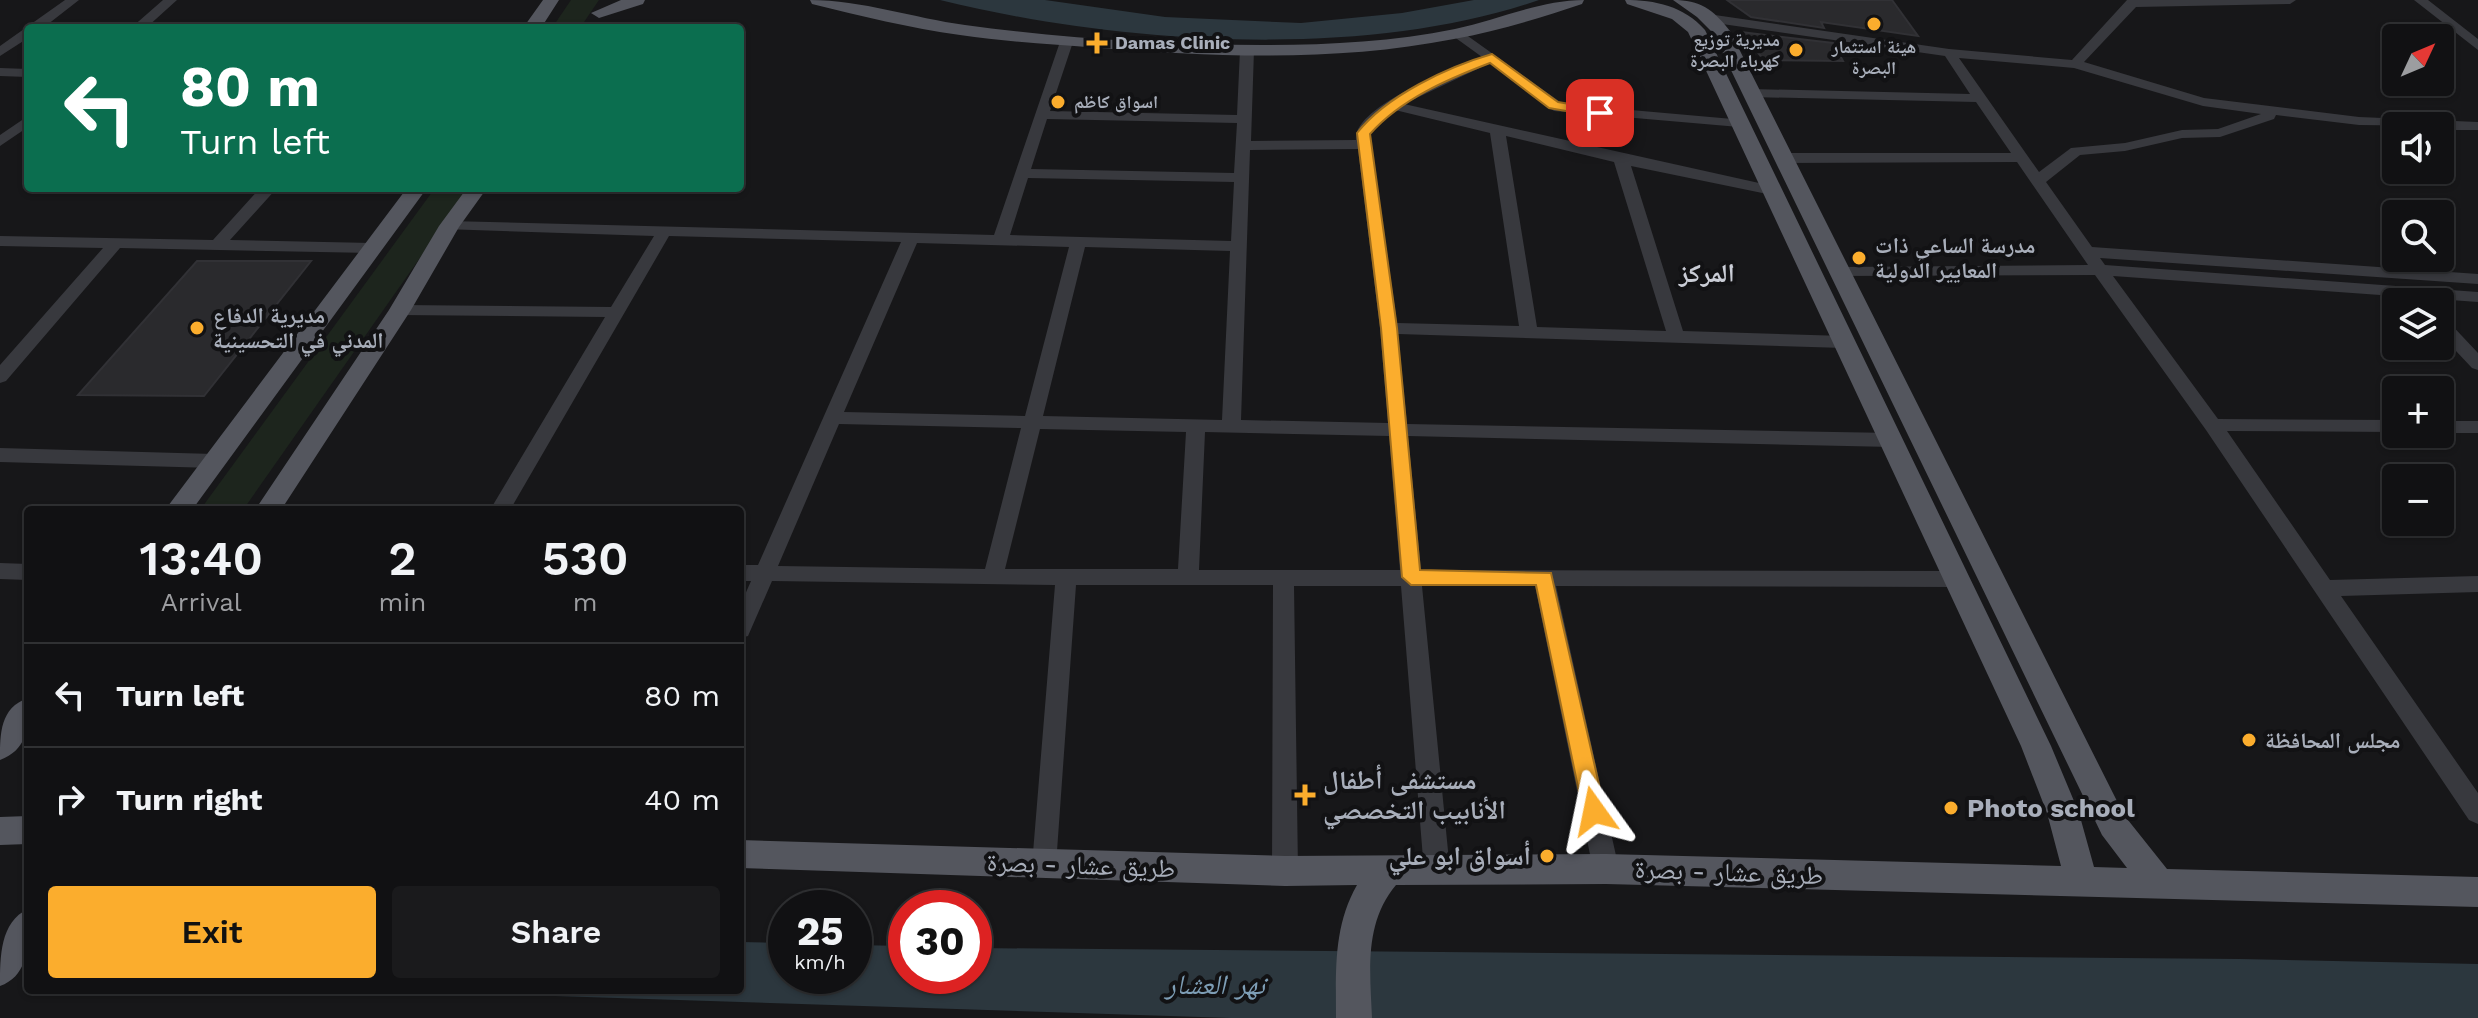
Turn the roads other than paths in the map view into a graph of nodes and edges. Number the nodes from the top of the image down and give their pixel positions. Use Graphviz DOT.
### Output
graph roads {
  1 [pos="73,0"];
  2 [pos="171,0"];
  3 [pos="551,0"];
  4 [pos="637,0"];
  5 [pos="818,0"];
  6 [pos="1576,0"];
  7 [pos="1633,0"];
  8 [pos="1681,0"];
  9 [pos="2290,0"];
  10 [pos="2420,0"];
  11 [pos="2130,2"];
  12 [pos="604,6"];
  13 [pos="1708,18"];
  14 [pos="40,24"];
  15 [pos="143,24"];
  16 [pos="535,24"];
  17 [pos="592,24"];
  18 [pos="1458,33"];
  19 [pos="24,35"];
  20 [pos="1067,39"];
  21 [pos="2478,46"];
  22 [pos="1247,50"];
  23 [pos="0,52"];
  24 [pos="1949,53"];
  25 [pos="1492,58"];
  26 [pos="2075,64"];
  27 [pos="0,72"];
  28 [pos="24,73"];
  29 [pos="1751,93"];
  30 [pos="1980,98"];
  31 [pos="1394,106"];
  32 [pos="2268,108"];
  33 [pos="1042,115"];
  34 [pos="1244,119"];
  35 [pos="1746,119"];
  36 [pos="2382,122"];
  37 [pos="24,124"];
  38 [pos="2454,126"];
  39 [pos="2478,126"];
  40 [pos="1497,129"];
  41 [pos="0,142"];
  42 [pos="1365,144"];
  43 [pos="1243,146"];
  44 [pos="2021,157"];
  45 [pos="1782,158"];
  46 [pos="1621,159"];
  47 [pos="1022,173"];
  48 [pos="1241,178"];
  49 [pos="2038,181"];
  50 [pos="1772,190"];
  51 [pos="265,192"];
  52 [pos="414,192"];
  53 [pos="474,192"];
  54 [pos="449,226"];
  55 [pos="664,232"];
  56 [pos="911,238"];
  57 [pos="1000,240"];
  58 [pos="1078,242"];
  59 [pos="116,243"];
  60 [pos="4,245"];
  61 [pos="217,245"];
  62 [pos="1239,246"];
  63 [pos="372,248"];
  64 [pos="2087,252"];
  65 [pos="2100,270"];
  66 [pos="1811,271"];
  67 [pos="1841,272"];
  68 [pos="2394,273"];
  69 [pos="2478,279"];
  70 [pos="2408,288"];
  71 [pos="2382,293"];
  72 [pos="2454,297"];
  73 [pos="2478,297"];
  74 [pos="400,310"];
  75 [pos="617,312"];
  76 [pos="1389,328"];
  77 [pos="1529,332"];
  78 [pos="1676,336"];
  79 [pos="2454,338"];
  80 [pos="1844,342"];
  81 [pos="2478,364"];
  82 [pos="0,377"];
  83 [pos="832,418"];
  84 [pos="1032,422"];
  85 [pos="2213,425"];
  86 [pos="1196,426"];
  87 [pos="2382,426"];
  88 [pos="1231,427"];
  89 [pos="2454,427"];
  90 [pos="2478,427"];
  91 [pos="1398,429"];
  92 [pos="1892,440"];
  93 [pos="0,455"];
  94 [pos="214,461"];
  95 [pos="181,506"];
  96 [pos="271,506"];
  97 [pos="502,506"];
  98 [pos="0,571"];
  99 [pos="24,572"];
  100 [pos="744,573"];
  101 [pos="765,573"];
  102 [pos="993,577"];
  103 [pos="1066,577"];
  104 [pos="1188,577"];
  105 [pos="1411,577"];
  106 [pos="1283,578"];
  107 [pos="1544,578"];
  108 [pos="1958,579"];
  109 [pos="2478,584"];
  110 [pos="2325,588"];
  111 [pos="744,621"];
  112 [pos="24,715"];
  113 [pos="0,747"];
  114 [pos="2478,813"];
  115 [pos="24,830"];
  116 [pos="0,831"];
  117 [pos="744,854"];
  118 [pos="1044,865"];
  119 [pos="1606,869"];
  120 [pos="1285,871"];
  121 [pos="1388,871"];
  122 [pos="1437,871"];
  123 [pos="2081,882"];
  124 [pos="2158,883"];
  125 [pos="2478,892"];
  126 [pos="24,931"];
  127 [pos="0,970"];
  128 [pos="1354,1018"];
  1 -- 14 [label="street"];
  2 -- 15 [label="street"];
  3 -- 16 [label="main road"];
  4 -- 12 [label="main road"];
  5 -- 20 [label="main road"];
  6 -- 18 [label="main road"];
  7 -- 35 [label="main road"];
  8 -- 13 [label="main road"];
  9 -- 11 [label="street"];
  10 -- 21 [label="street"];
  11 -- 26 [label="street"];
  12 -- 17 [label="main road"];
  13 -- 24 [label="street"];
  13 -- 29 [label="main road"];
  18 -- 22 [label="main road"];
  18 -- 25 [label="street"];
  19 -- 23 [label="street"];
  20 -- 22 [label="main road"];
  20 -- 33 [label="street"];
  22 -- 34 [label="street"];
  24 -- 26 [label="street"];
  24 -- 30 [label="street"];
  25 -- 31 [label="street"];
  25 -- 35 [label="street"];
  26 -- 32 [label="street"];
  27 -- 28 [label="street"];
  29 -- 30 [label="street"];
  29 -- 35 [label="main road"];
  30 -- 44 [label="street"];
  31 -- 40 [label="street"];
  31 -- 42 [label="street"];
  32 -- 36 [label="street"];
  32 -- 49 [label="street"];
  33 -- 34 [label="street"];
  33 -- 47 [label="street"];
  34 -- 43 [label="street"];
  35 -- 45 [label="main road"];
  35 -- 50 [label="main road"];
  37 -- 41 [label="street"];
  38 -- 39 [label="street"];
  40 -- 46 [label="street"];
  40 -- 77 [label="street"];
  42 -- 43 [label="street"];
  42 -- 76 [label="street"];
  43 -- 48 [label="street"];
  44 -- 45 [label="street"];
  44 -- 49 [label="street"];
  45 -- 67 [label="main road"];
  46 -- 50 [label="street"];
  46 -- 78 [label="street"];
  47 -- 48 [label="street"];
  47 -- 57 [label="street"];
  48 -- 62 [label="street"];
  49 -- 64 [label="street"];
  50 -- 66 [label="main road"];
  51 -- 61 [label="street"];
  52 -- 63 [label="main road"];
  53 -- 54 [label="main road"];
  54 -- 55 [label="street"];
  54 -- 74 [label="main road"];
  55 -- 56 [label="street"];
  55 -- 75 [label="street"];
  56 -- 57 [label="street"];
  56 -- 83 [label="street"];
  57 -- 58 [label="street"];
  58 -- 62 [label="street"];
  58 -- 84 [label="street"];
  59 -- 60 [label="street"];
  59 -- 61 [label="street"];
  59 -- 82 [label="street"];
  61 -- 63 [label="street"];
  62 -- 88 [label="street"];
  63 -- 94 [label="main road"];
  64 -- 65 [label="street"];
  64 -- 68 [label="street"];
  65 -- 67 [label="street"];
  65 -- 71 [label="street"];
  65 -- 85 [label="street"];
  66 -- 67 [label="main road"];
  66 -- 80 [label="main road"];
  67 -- 124 [label="main road"];
  68 -- 69 [label="street"];
  68 -- 70 [label="street"];
  72 -- 73 [label="street"];
  74 -- 75 [label="street"];
  74 -- 96 [label="main road"];
  75 -- 97 [label="street"];
  76 -- 77 [label="street"];
  76 -- 91 [label="street"];
  77 -- 78 [label="street"];
  78 -- 80 [label="street"];
  79 -- 81 [label="street"];
  80 -- 92 [label="main road"];
  83 -- 84 [label="street"];
  83 -- 101 [label="street"];
  84 -- 86 [label="street"];
  84 -- 102 [label="street"];
  85 -- 87 [label="street"];
  85 -- 110 [label="street"];
  86 -- 88 [label="street"];
  86 -- 104 [label="street"];
  88 -- 91 [label="street"];
  89 -- 90 [label="street"];
  91 -- 92 [label="street"];
  91 -- 105 [label="street"];
  92 -- 108 [label="main road"];
  93 -- 94 [label="street"];
  94 -- 95 [label="main road"];
  98 -- 99 [label="street"];
  100 -- 101 [label="street"];
  101 -- 102 [label="street"];
  101 -- 111 [label="street"];
  102 -- 103 [label="street"];
  103 -- 104 [label="street"];
  103 -- 118 [label="street"];
  104 -- 106 [label="street"];
  105 -- 106 [label="street"];
  105 -- 107 [label="street"];
  105 -- 122 [label="street"];
  106 -- 120 [label="street"];
  107 -- 108 [label="street"];
  107 -- 119 [label="street"];
  108 -- 123 [label="main road"];
  109 -- 110 [label="street"];
  110 -- 114 [label="street"];
  112 -- 113 [label="main road"];
  115 -- 116 [label="main road"];
  117 -- 118 [label="main road, طريق عشار - بصرة"];
  118 -- 120 [label="main road, طريق عشار - بصرة"];
  119 -- 122 [label="main road, طريق عشار - بصرة"];
  119 -- 123 [label="main road, طريق عشار - بصرة"];
  120 -- 121 [label="main road, طريق عشار - بصرة"];
  121 -- 122 [label="main road, طريق عشار - بصرة"];
  121 -- 128 [label="main road"];
  123 -- 124 [label="main road, طريق عشار - بصرة"];
  124 -- 125 [label="main road, طريق عشار - بصرة"];
  126 -- 127 [label="main road"];
}
